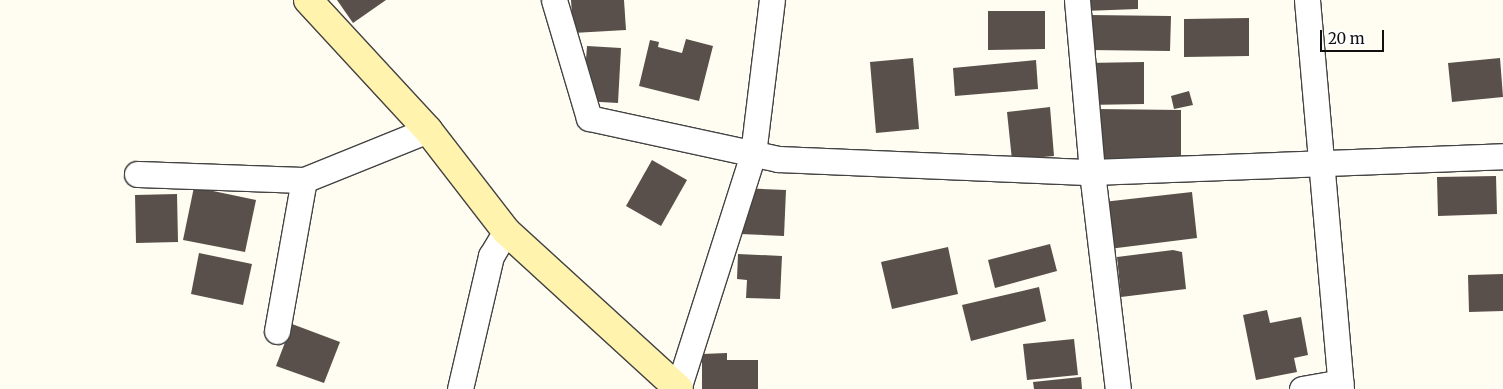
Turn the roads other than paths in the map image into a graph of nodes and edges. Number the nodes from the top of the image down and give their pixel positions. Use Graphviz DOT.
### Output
graph roads {
  1 [pos="308,0"];
  2 [pos="554,0"];
  3 [pos="772,0"];
  4 [pos="1077,0"];
  5 [pos="1307,0"];
  6 [pos="428,130"];
  7 [pos="752,154"];
  8 [pos="1503,156"];
  9 [pos="1320,164"];
  10 [pos="1092,172"];
  11 [pos="137,174"];
  12 [pos="304,180"];
  13 [pos="506,231"];
  14 [pos="277,331"];
  15 [pos="1340,385"];
  16 [pos="460,389"];
  17 [pos="678,389"];
  18 [pos="1118,389"];
  19 [pos="1302,389"];
  1 -- 6 [label="street"];
  2 -- 7 [label="street"];
  3 -- 7 [label="street"];
  4 -- 10 [label="street"];
  5 -- 9 [label="street"];
  6 -- 12 [label="street"];
  6 -- 13 [label="street"];
  7 -- 10 [label="street"];
  7 -- 17 [label="street"];
  8 -- 9 [label="street"];
  9 -- 10 [label="street"];
  9 -- 15 [label="street"];
  10 -- 18 [label="street"];
  11 -- 12 [label="street"];
  12 -- 14 [label="street"];
  13 -- 16 [label="street"];
  13 -- 17 [label="street"];
  15 -- 19 [label="street"];
}
